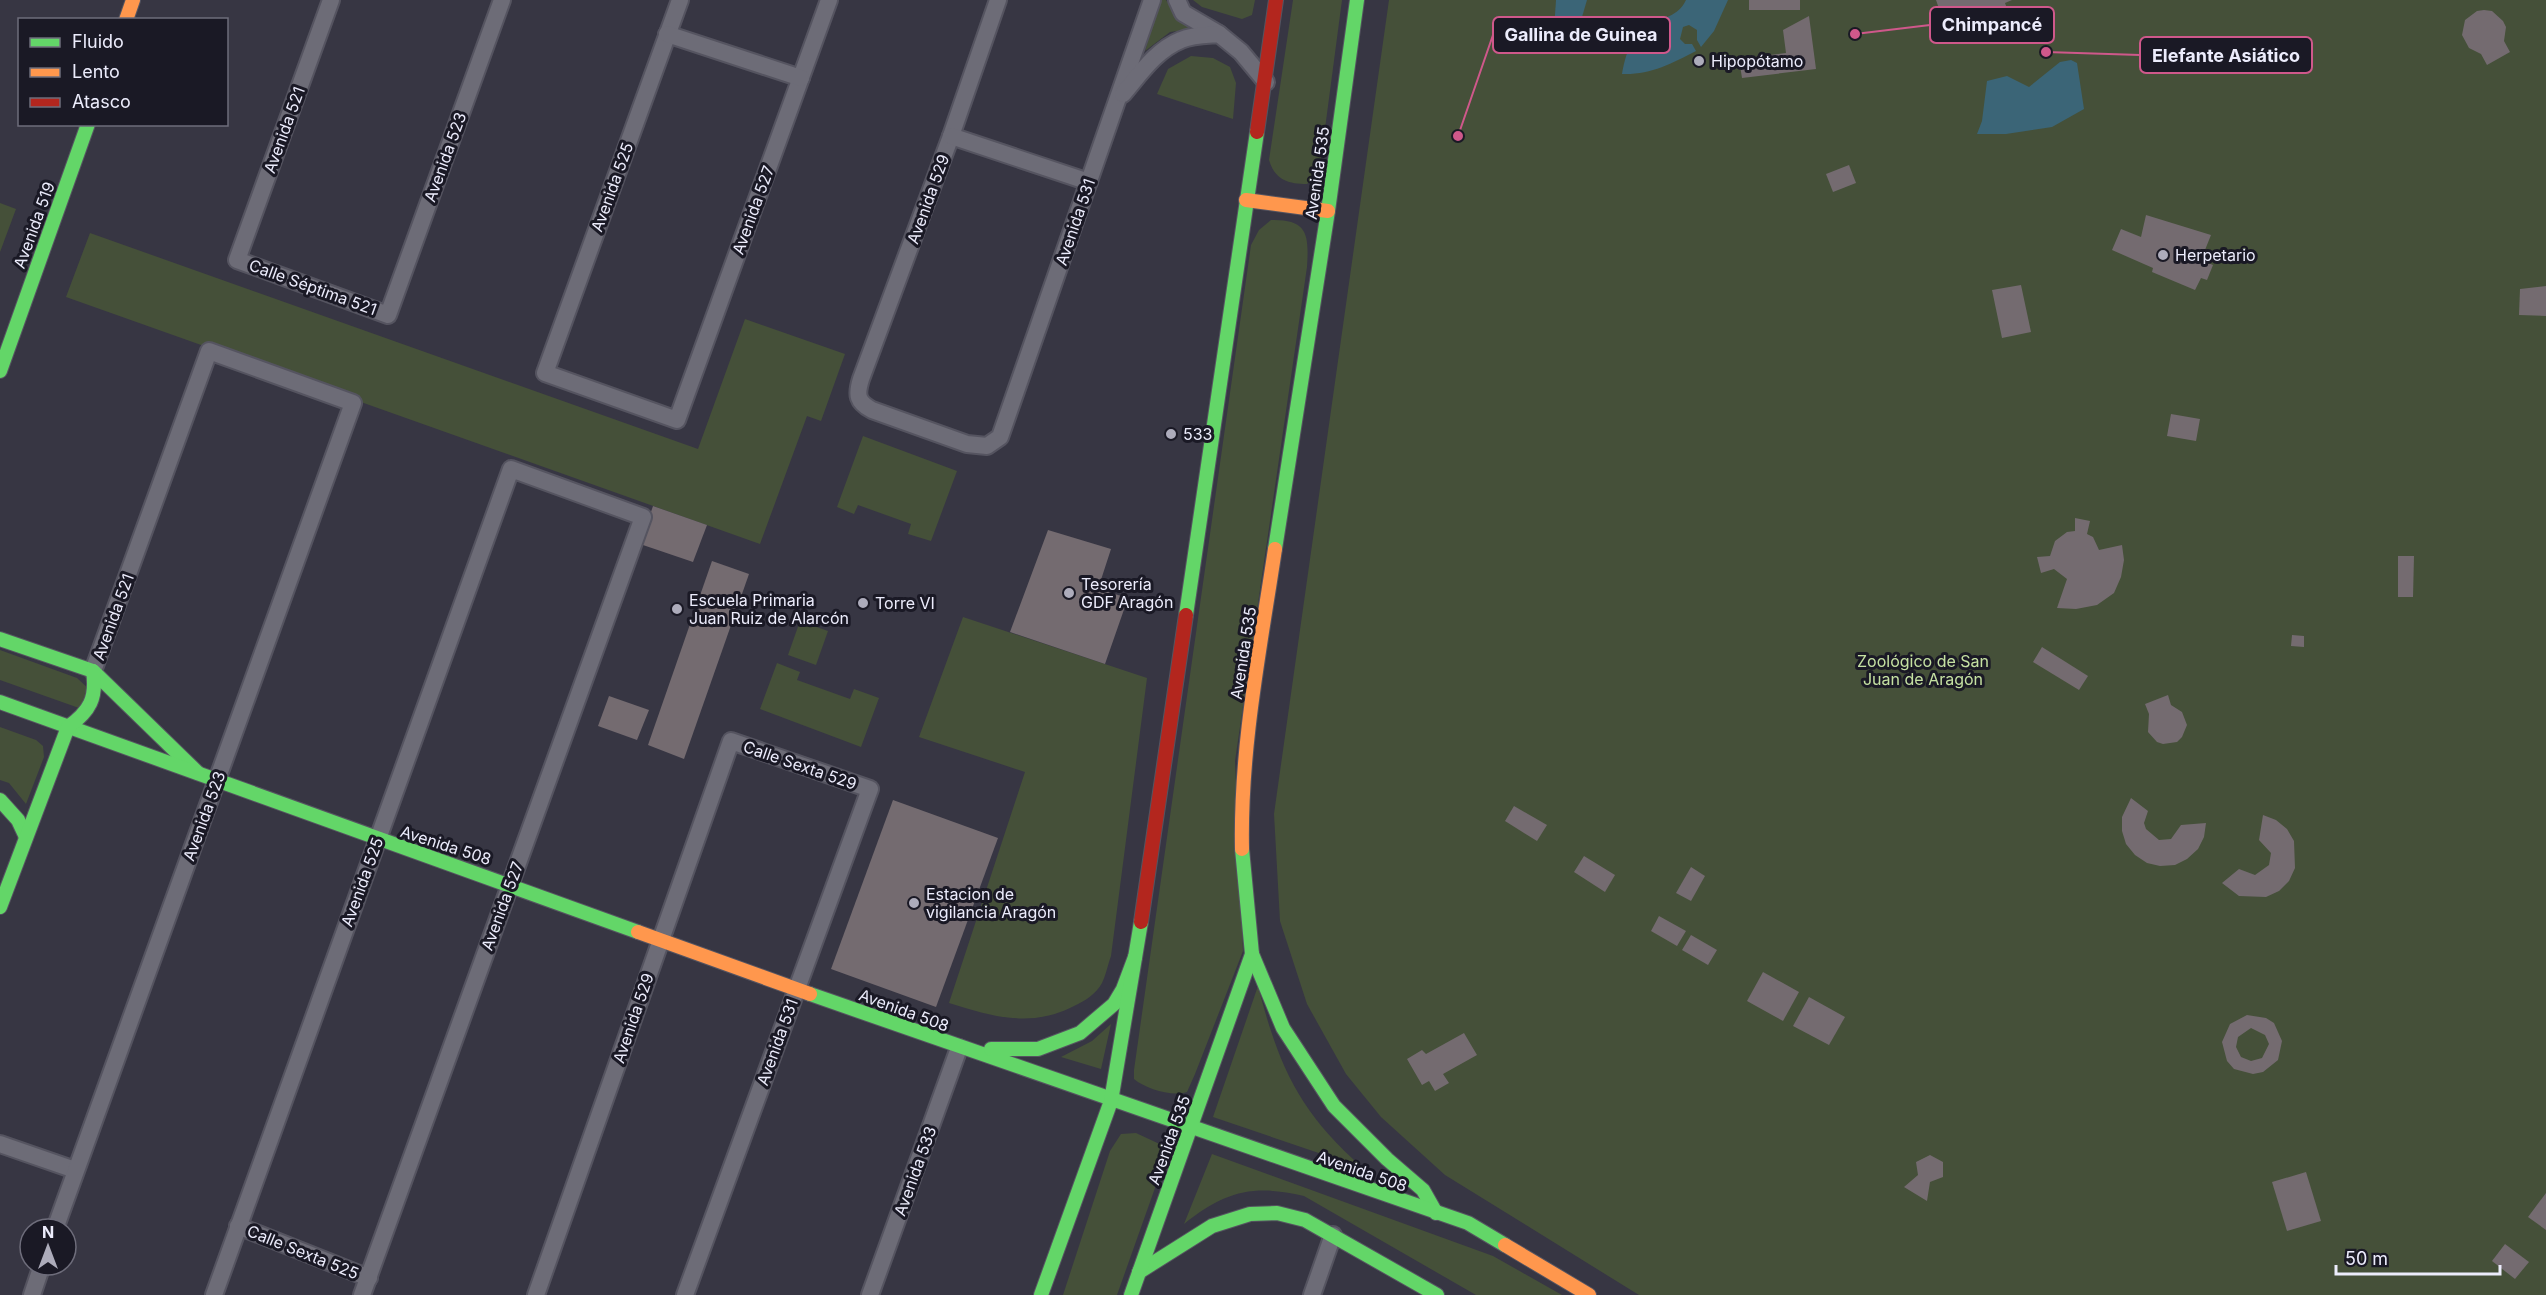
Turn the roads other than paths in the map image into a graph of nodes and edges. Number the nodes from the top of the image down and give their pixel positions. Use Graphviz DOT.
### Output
graph roads {
  1 [pos="133,0"];
  2 [pos="331,0"];
  3 [pos="502,0"];
  4 [pos="680,0"];
  5 [pos="829,0"];
  6 [pos="998,0"];
  7 [pos="1152,0"];
  8 [pos="1177,0"];
  9 [pos="1276,0"];
  10 [pos="1357,0"];
  11 [pos="127,18"];
  12 [pos="668,34"];
  13 [pos="1219,34"];
  14 [pos="801,78"];
  15 [pos="1266,82"];
  16 [pos="1117,102"];
  17 [pos="87,126"];
  18 [pos="951,136"];
  19 [pos="1089,182"];
  20 [pos="1246,200"];
  21 [pos="1328,211"];
  22 [pos="237,260"];
  23 [pos="388,315"];
  24 [pos="209,351"];
  25 [pos="0,371"];
  26 [pos="677,420"];
  27 [pos="994,442"];
  28 [pos="511,470"];
  29 [pos="0,639"];
  30 [pos="93,671"];
  31 [pos="0,702"];
  32 [pos="68,727"];
  33 [pos="731,741"];
  34 [pos="198,773"];
  35 [pos="217,781"];
  36 [pos="870,789"];
  37 [pos="0,800"];
  38 [pos="26,837"];
  39 [pos="378,840"];
  40 [pos="510,884"];
  41 [pos="0,907"];
  42 [pos="661,939"];
  43 [pos="1252,954"];
  44 [pos="1135,957"];
  45 [pos="797,987"];
  46 [pos="959,1048"];
  47 [pos="1112,1101"];
  48 [pos="1190,1129"];
  49 [pos="0,1144"];
  50 [pos="75,1170"];
  51 [pos="1436,1213"];
  52 [pos="59,1217"];
  53 [pos="238,1226"];
  54 [pos="1333,1235"];
  55 [pos="1139,1272"];
  56 [pos="38,1277"];
  57 [pos="369,1278"];
  58 [pos="32,1295"];
  59 [pos="213,1295"];
  60 [pos="362,1295"];
  61 [pos="536,1295"];
  62 [pos="685,1295"];
  63 [pos="870,1295"];
  64 [pos="1041,1295"];
  65 [pos="1131,1295"];
  66 [pos="1312,1295"];
  67 [pos="1437,1295"];
  68 [pos="1589,1295"];
  1 -- 11 [label="street"];
  2 -- 22 [label="street, Avenida 521"];
  3 -- 23 [label="street, Avenida 523"];
  4 -- 12 [label="street, Avenida 525"];
  5 -- 14 [label="street, Avenida 527"];
  6 -- 18 [label="street, Avenida 529"];
  7 -- 16 [label="street, Avenida 531"];
  8 -- 13 [label="street"];
  9 -- 15 [label="street"];
  10 -- 21 [label="street, Avenida 535"];
  12 -- 14 [label="street"];
  12 -- 26 [label="street, Avenida 525"];
  13 -- 15 [label="street"];
  13 -- 16 [label="street"];
  14 -- 26 [label="street, Avenida 527"];
  15 -- 20 [label="street"];
  16 -- 19 [label="street, Avenida 531"];
  17 -- 25 [label="street, Avenida 519"];
  18 -- 19 [label="street"];
  18 -- 27 [label="street, Avenida 529"];
  19 -- 27 [label="street, Avenida 531"];
  20 -- 21 [label="street"];
  20 -- 44 [label="street"];
  21 -- 43 [label="street, Avenida 535"];
  22 -- 23 [label="street, Calle Séptima 521"];
  24 -- 30 [label="street, Avenida 521"];
  24 -- 35 [label="street, Avenida 523"];
  28 -- 39 [label="street, Avenida 525"];
  28 -- 40 [label="street, Avenida 527"];
  29 -- 30 [label="street, Avenida 508"];
  30 -- 32 [label="street, Avenida 521"];
  30 -- 34 [label="street, Avenida 508"];
  31 -- 32 [label="street, Avenida 508"];
  32 -- 34 [label="street, Avenida 508"];
  32 -- 38 [label="street, Avenida 521"];
  33 -- 36 [label="street, Calle Sexta 529"];
  33 -- 42 [label="street, Avenida 529"];
  34 -- 35 [label="street, Avenida 508"];
  35 -- 39 [label="street, Avenida 508"];
  35 -- 50 [label="street, Avenida 523"];
  36 -- 45 [label="street, Avenida 531"];
  37 -- 38 [label="street"];
  38 -- 41 [label="street, Avenida 521"];
  39 -- 40 [label="street, Avenida 508"];
  39 -- 53 [label="street, Avenida 525"];
  40 -- 42 [label="street, Avenida 508"];
  40 -- 57 [label="street, Avenida 527"];
  42 -- 45 [label="street, Avenida 508"];
  42 -- 61 [label="street, Avenida 529"];
  43 -- 48 [label="street, Avenida 535"];
  43 -- 51 [label="street"];
  44 -- 46 [label="street"];
  44 -- 47 [label="street"];
  45 -- 46 [label="street, Avenida 508"];
  45 -- 62 [label="street, Avenida 531"];
  46 -- 47 [label="street, Avenida 508"];
  46 -- 63 [label="street, Avenida 533"];
  47 -- 48 [label="street, Avenida 508"];
  47 -- 64 [label="street"];
  48 -- 51 [label="street, Avenida 508"];
  48 -- 55 [label="street, Avenida 535"];
  49 -- 50 [label="street"];
  50 -- 52 [label="street, Avenida 523"];
  51 -- 68 [label="street, Avenida 508"];
  53 -- 57 [label="street, Calle Sexta 525"];
  53 -- 59 [label="street, Avenida 525"];
  54 -- 55 [label="street"];
  54 -- 66 [label="street"];
  54 -- 67 [label="street"];
  55 -- 65 [label="street, Avenida 535"];
  56 -- 58 [label="street"];
  57 -- 60 [label="street, Avenida 527"];
}
